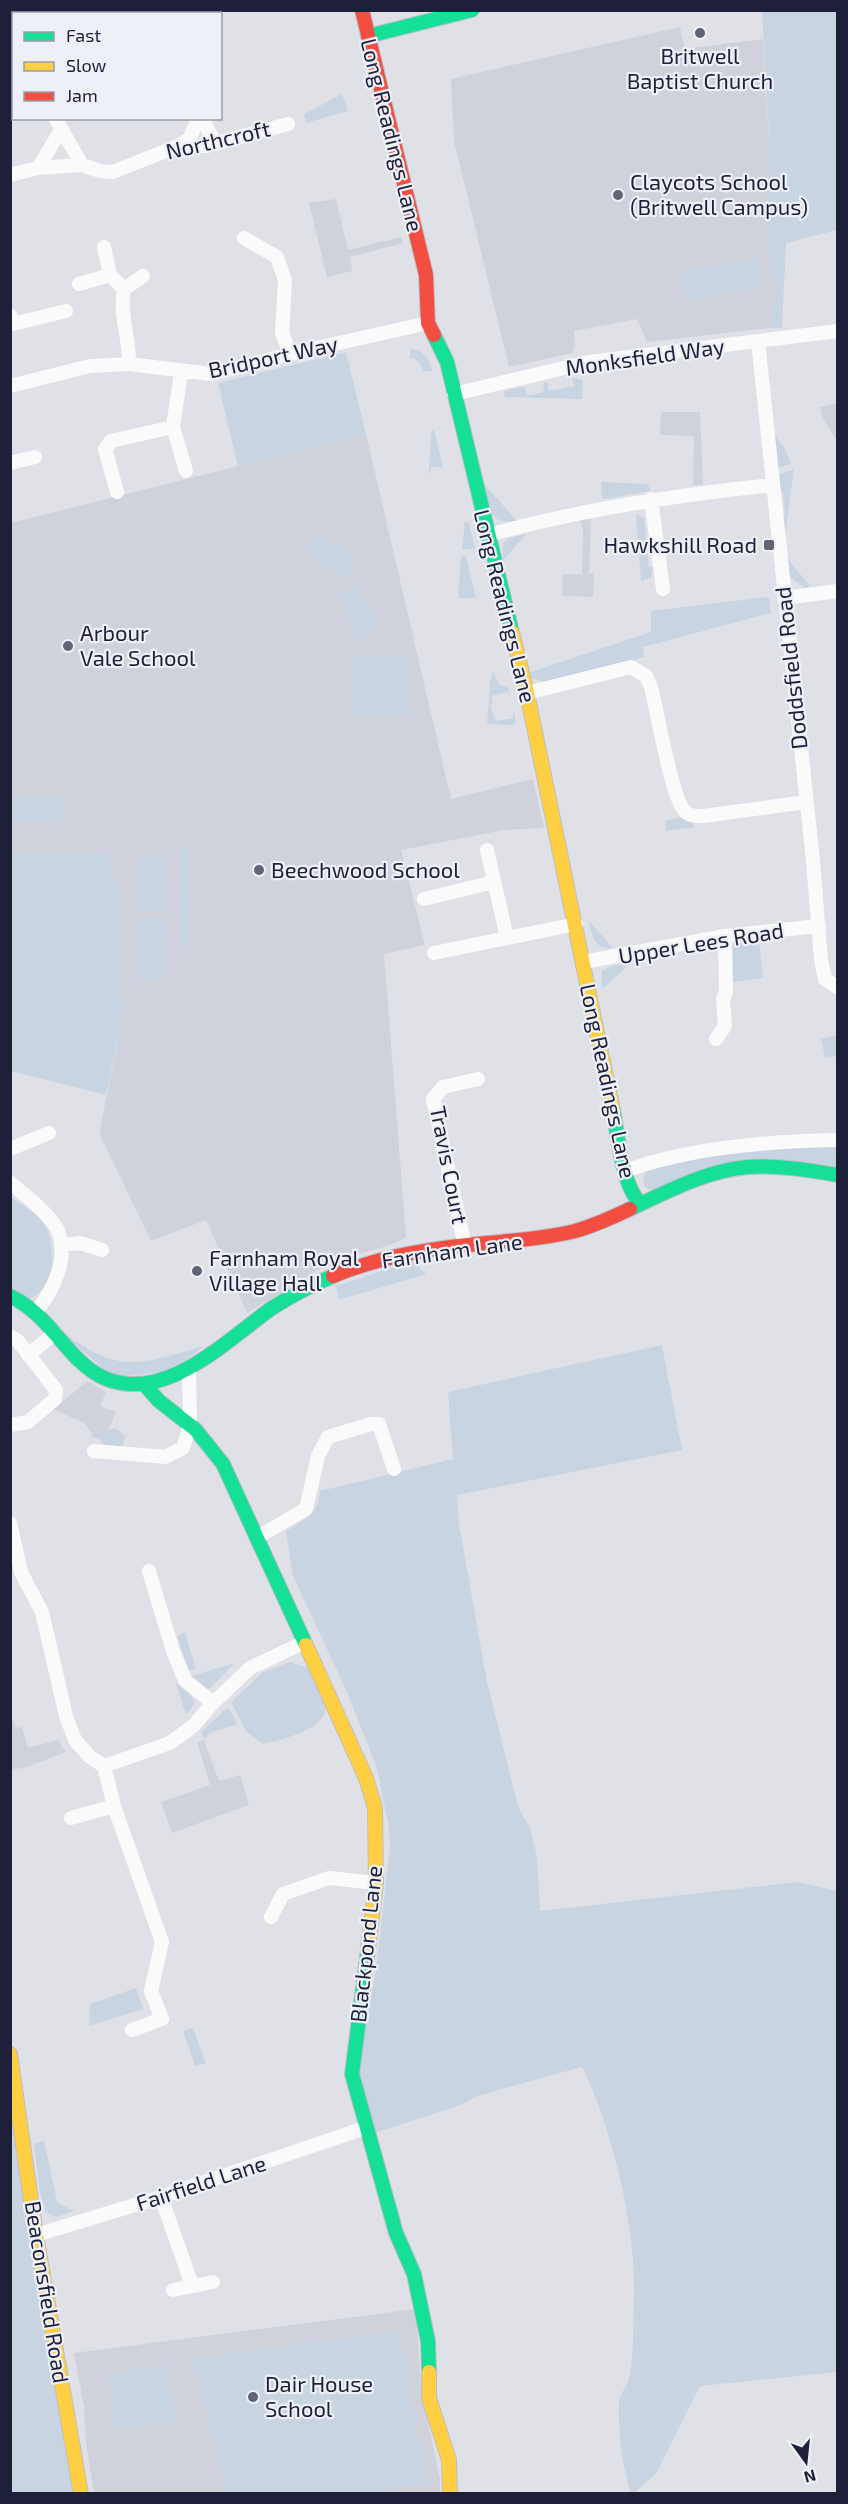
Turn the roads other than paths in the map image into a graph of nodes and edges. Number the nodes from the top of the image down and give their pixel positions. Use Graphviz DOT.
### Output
graph roads {
  1 [pos="362,10"];
  2 [pos="472,10"];
  3 [pos="368,36"];
  4 [pos="200,120"];
  5 [pos="202,120"];
  6 [pos="58,124"];
  7 [pos="288,124"];
  8 [pos="214,143"];
  9 [pos="178,146"];
  10 [pos="82,165"];
  11 [pos="38,168"];
  12 [pos="10,175"];
  13 [pos="244,238"];
  14 [pos="104,247"];
  15 [pos="110,275"];
  16 [pos="143,276"];
  17 [pos="79,284"];
  18 [pos="124,289"];
  19 [pos="66,311"];
  20 [pos="10,315"];
  21 [pos="428,323"];
  22 [pos="837,331"];
  23 [pos="758,341"];
  24 [pos="290,354"];
  25 [pos="129,364"];
  26 [pos="182,372"];
  27 [pos="10,386"];
  28 [pos="454,394"];
  29 [pos="173,427"];
  30 [pos="35,457"];
  31 [pos="10,463"];
  32 [pos="186,471"];
  33 [pos="772,485"];
  34 [pos="117,492"];
  35 [pos="651,500"];
  36 [pos="488,535"];
  37 [pos="663,589"];
  38 [pos="837,591"];
  39 [pos="783,598"];
  40 [pos="527,693"];
  41 [pos="806,802"];
  42 [pos="487,850"];
  43 [pos="494,882"];
  44 [pos="424,900"];
  45 [pos="576,924"];
  46 [pos="819,926"];
  47 [pos="725,936"];
  48 [pos="507,938"];
  49 [pos="434,953"];
  50 [pos="583,962"];
  51 [pos="837,988"];
  52 [pos="716,1039"];
  53 [pos="478,1079"];
  54 [pos="49,1133"];
  55 [pos="837,1140"];
  56 [pos="10,1149"];
  57 [pos="625,1171"];
  58 [pos="837,1174"];
  59 [pos="10,1182"];
  60 [pos="640,1203"];
  61 [pos="61,1245"];
  62 [pos="465,1246"];
  63 [pos="102,1250"];
  64 [pos="10,1296"];
  65 [pos="36,1311"];
  66 [pos="54,1333"];
  67 [pos="10,1336"];
  68 [pos="28,1355"];
  69 [pos="189,1368"];
  70 [pos="144,1384"];
  71 [pos="10,1425"];
  72 [pos="190,1425"];
  73 [pos="94,1451"];
  74 [pos="394,1469"];
  75 [pos="10,1523"];
  76 [pos="258,1537"];
  77 [pos="149,1571"];
  78 [pos="305,1642"];
  79 [pos="213,1703"];
  80 [pos="104,1766"];
  81 [pos="114,1806"];
  82 [pos="71,1818"];
  83 [pos="375,1883"];
  84 [pos="271,1917"];
  85 [pos="132,2030"];
  86 [pos="10,2054"];
  87 [pos="366,2128"];
  88 [pos="161,2197"];
  89 [pos="36,2235"];
  90 [pos="213,2282"];
  91 [pos="192,2285"];
  92 [pos="173,2290"];
  93 [pos="81,2493"];
  94 [pos="450,2493"];
  1 -- 3 [label="street, Long Readings Lane"];
  2 -- 3 [label="street"];
  3 -- 21 [label="street, Long Readings Lane"];
  4 -- 9 [label="street"];
  5 -- 8 [label="street"];
  6 -- 10 [label="street"];
  6 -- 11 [label="street"];
  7 -- 8 [label="street, Northcroft"];
  8 -- 9 [label="street, Northcroft"];
  9 -- 10 [label="street, Northcroft"];
  10 -- 11 [label="street, Northcroft"];
  11 -- 12 [label="street, Northcroft"];
  13 -- 24 [label="street"];
  14 -- 15 [label="street"];
  15 -- 17 [label="street"];
  15 -- 18 [label="street"];
  16 -- 18 [label="street"];
  18 -- 25 [label="street"];
  19 -- 20 [label="street"];
  21 -- 24 [label="street, Bridport Way"];
  21 -- 28 [label="street, Long Readings Lane"];
  22 -- 23 [label="street, Monksfield Way"];
  23 -- 28 [label="street, Monksfield Way"];
  23 -- 33 [label="street, Doddsfield Road"];
  24 -- 26 [label="street, Bridport Way"];
  25 -- 26 [label="street, Bridport Way"];
  25 -- 27 [label="street, Bridport Way"];
  26 -- 29 [label="street"];
  28 -- 36 [label="street, Long Readings Lane"];
  29 -- 32 [label="street"];
  29 -- 34 [label="street"];
  30 -- 31 [label="street"];
  33 -- 35 [label="street"];
  33 -- 39 [label="street, Doddsfield Road"];
  35 -- 36 [label="street"];
  35 -- 37 [label="street"];
  36 -- 40 [label="street, Long Readings Lane"];
  38 -- 39 [label="street"];
  39 -- 41 [label="street, Doddsfield Road"];
  40 -- 41 [label="street"];
  40 -- 45 [label="street, Long Readings Lane"];
  41 -- 46 [label="street, Doddsfield Road"];
  42 -- 43 [label="street"];
  43 -- 44 [label="street"];
  43 -- 48 [label="street"];
  45 -- 48 [label="street"];
  45 -- 50 [label="street, Long Readings Lane"];
  46 -- 47 [label="street, Upper Lees Road"];
  46 -- 51 [label="street, Doddsfield Road"];
  47 -- 50 [label="street, Upper Lees Road"];
  47 -- 52 [label="street"];
  48 -- 49 [label="street"];
  50 -- 57 [label="street, Long Readings Lane"];
  53 -- 62 [label="street, Travis Court"];
  54 -- 56 [label="street"];
  55 -- 57 [label="street"];
  57 -- 60 [label="street, Long Readings Lane"];
  58 -- 60 [label="street, Farnham Lane"];
  59 -- 61 [label="street"];
  60 -- 62 [label="street, Farnham Lane"];
  61 -- 63 [label="street"];
  61 -- 65 [label="street"];
  62 -- 69 [label="street, Farnham Lane"];
  64 -- 65 [label="street, Farnham Lane"];
  65 -- 66 [label="street, Farnham Lane"];
  66 -- 68 [label="street"];
  66 -- 70 [label="street, Farnham Lane"];
  67 -- 68 [label="street"];
  68 -- 71 [label="street"];
  69 -- 70 [label="street, Farnham Lane"];
  69 -- 72 [label="street"];
  70 -- 72 [label="street, Blackpond Lane"];
  72 -- 73 [label="street"];
  72 -- 76 [label="street, Blackpond Lane"];
  74 -- 76 [label="street"];
  75 -- 80 [label="street"];
  76 -- 78 [label="street, Blackpond Lane"];
  77 -- 79 [label="street"];
  78 -- 79 [label="street"];
  78 -- 83 [label="street, Blackpond Lane"];
  79 -- 80 [label="street"];
  80 -- 81 [label="street"];
  81 -- 82 [label="street"];
  81 -- 85 [label="street"];
  83 -- 84 [label="street"];
  83 -- 87 [label="street, Blackpond Lane"];
  86 -- 89 [label="street, Beaconsfield Road"];
  87 -- 88 [label="street, Fairfield Lane"];
  87 -- 94 [label="street, Blackpond Lane"];
  88 -- 89 [label="street, Fairfield Lane"];
  88 -- 91 [label="street"];
  89 -- 93 [label="street, Beaconsfield Road"];
  90 -- 91 [label="street"];
  91 -- 92 [label="street"];
}
